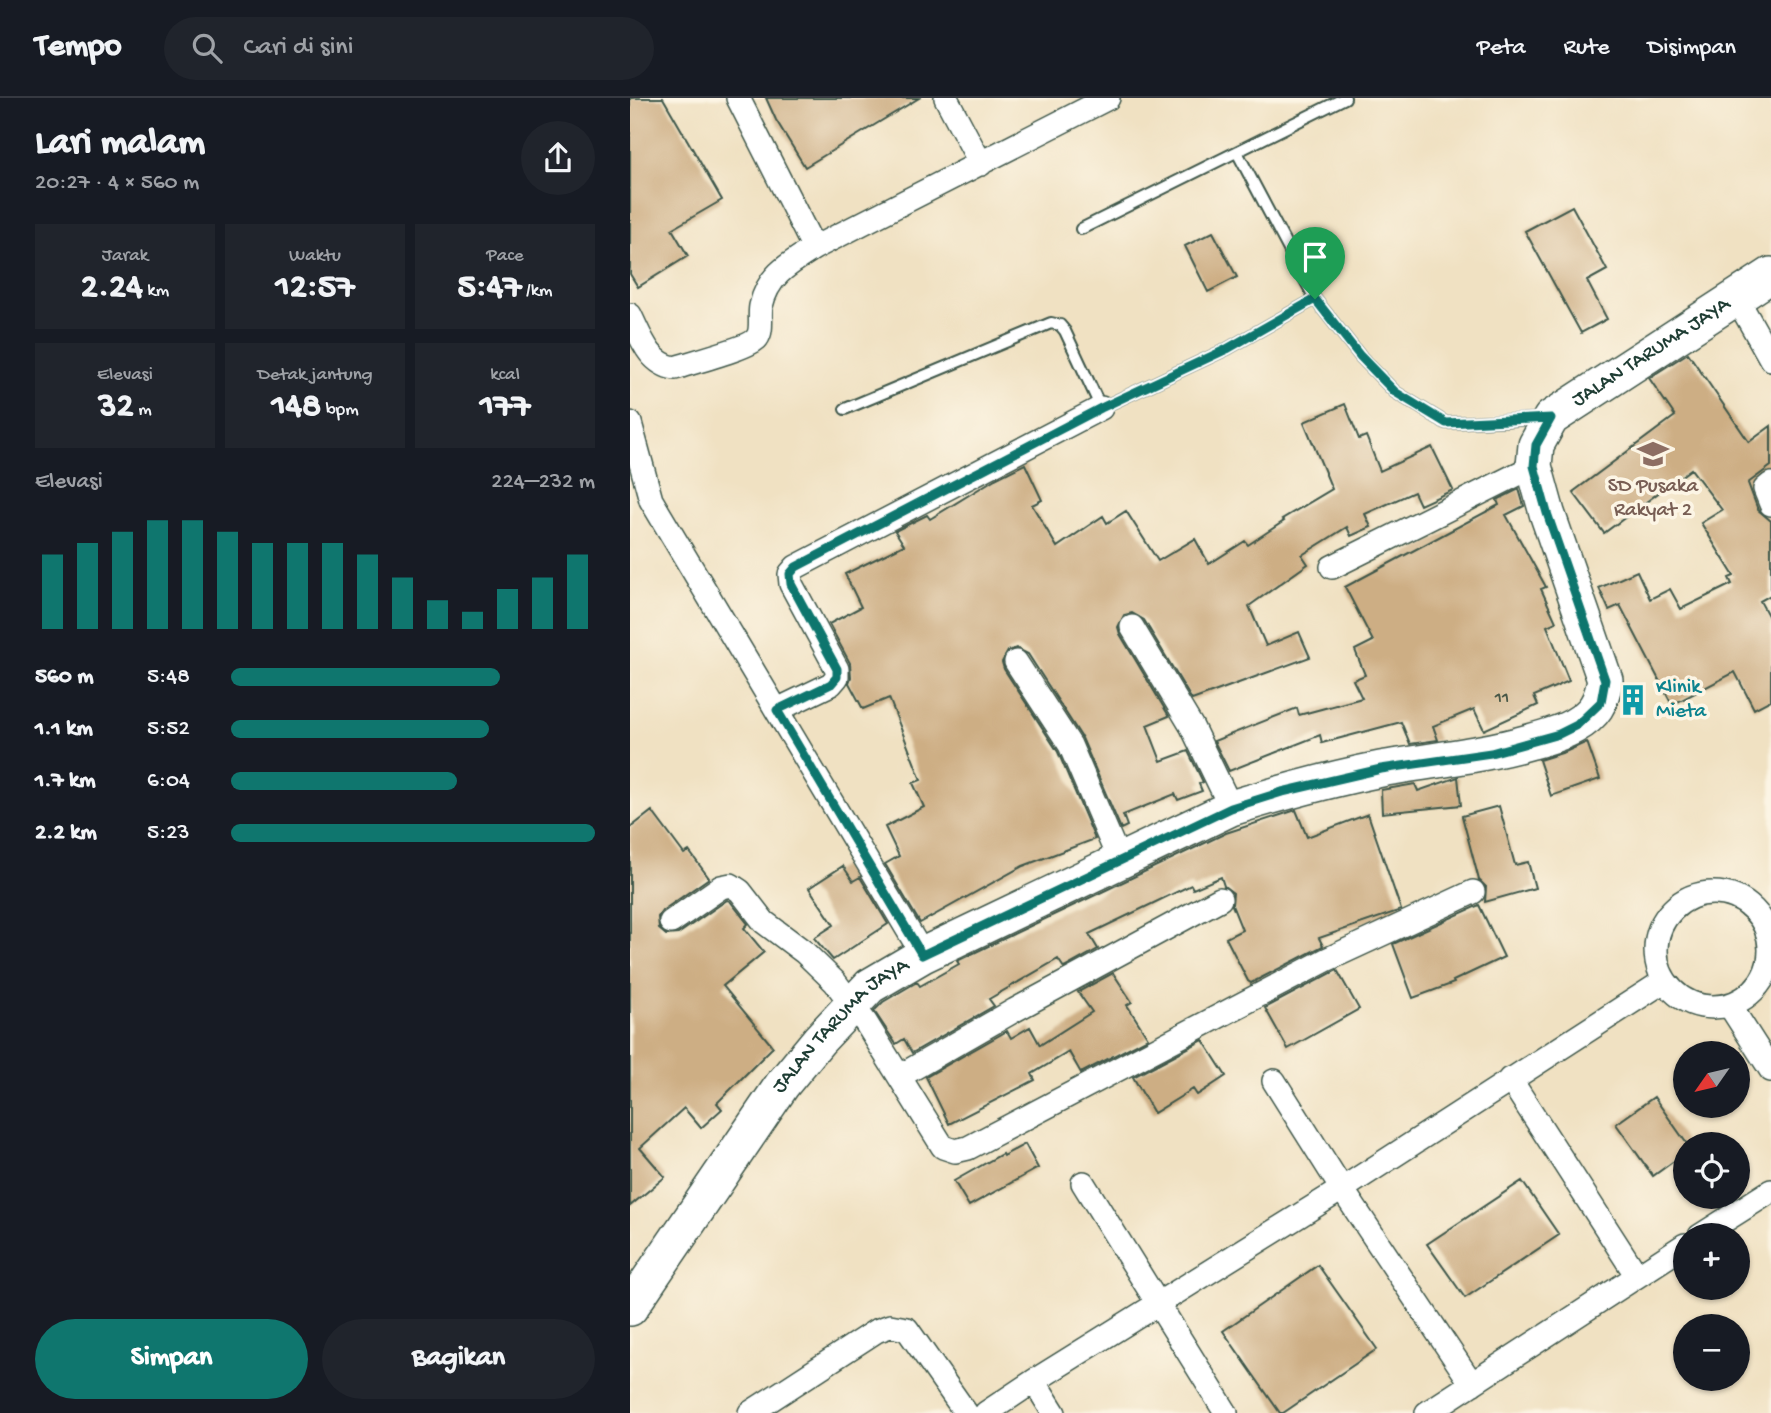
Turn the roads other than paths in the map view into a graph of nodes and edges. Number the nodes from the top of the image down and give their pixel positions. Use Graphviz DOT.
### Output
graph roads {
  1 [pos="737,98"];
  2 [pos="946,98"];
  3 [pos="1108,98"];
  4 [pos="1345,98"];
  5 [pos="1237,152"];
  6 [pos="981,164"];
  7 [pos="1081,229"];
  8 [pos="814,248"];
  9 [pos="1771,275"];
  10 [pos="1736,297"];
  11 [pos="1315,299"];
  12 [pos="630,315"];
  13 [pos="1771,359"];
  14 [pos="1101,408"];
  15 [pos="845,409"];
  16 [pos="1551,418"];
  17 [pos="630,423"];
  18 [pos="1534,466"];
  19 [pos="1771,484"];
  20 [pos="1771,504"];
  21 [pos="640,505"];
  22 [pos="1332,567"];
  23 [pos="1132,627"];
  24 [pos="1016,662"];
  25 [pos="777,710"];
  26 [pos="1231,808"];
  27 [pos="1120,862"];
  28 [pos="1473,892"];
  29 [pos="1220,900"];
  30 [pos="1765,911"];
  31 [pos="671,922"];
  32 [pos="922,955"];
  33 [pos="1664,981"];
  34 [pos="1766,991"];
  35 [pos="852,1003"];
  36 [pos="1730,1006"];
  37 [pos="1771,1070"];
  38 [pos="900,1076"];
  39 [pos="1510,1079"];
  40 [pos="1274,1081"];
  41 [pos="1083,1184"];
  42 [pos="1342,1189"];
  43 [pos="1771,1191"];
  44 [pos="1721,1223"];
  45 [pos="1673,1253"];
  46 [pos="1637,1276"];
  47 [pos="1159,1304"];
  48 [pos="630,1308"];
  49 [pos="1034,1381"];
  50 [pos="1472,1384"];
  51 [pos="750,1413"];
  52 [pos="966,1413"];
  53 [pos="986,1413"];
  54 [pos="1054,1413"];
  55 [pos="1226,1413"];
  56 [pos="1427,1413"];
  1 -- 8 [label="street"];
  2 -- 6 [label="street"];
  3 -- 6 [label="street"];
  4 -- 5 [label="lane"];
  5 -- 7 [label="lane"];
  5 -- 11 [label="lane"];
  6 -- 8 [label="street"];
  8 -- 12 [label="street"];
  9 -- 10 [label="main road, JALAN TARUMA JAYA"];
  10 -- 13 [label="street"];
  10 -- 16 [label="main road, JALAN TARUMA JAYA"];
  11 -- 14 [label="lane"];
  11 -- 16 [label="lane"];
  14 -- 15 [label="lane"];
  14 -- 25 [label="street"];
  16 -- 18 [label="main road, JALAN TARUMA JAYA"];
  17 -- 21 [label="street"];
  18 -- 22 [label="street"];
  18 -- 26 [label="main road, JALAN TARUMA JAYA"];
  19 -- 20 [label="street"];
  21 -- 25 [label="street"];
  23 -- 26 [label="street"];
  24 -- 27 [label="street"];
  25 -- 32 [label="street"];
  26 -- 27 [label="main road, JALAN TARUMA JAYA"];
  27 -- 32 [label="main road, JALAN TARUMA JAYA"];
  28 -- 38 [label="street"];
  29 -- 38 [label="street"];
  30 -- 33 [label="street"];
  30 -- 34 [label="street"];
  31 -- 35 [label="street"];
  32 -- 35 [label="main road, JALAN TARUMA JAYA"];
  33 -- 36 [label="street"];
  33 -- 39 [label="street"];
  34 -- 36 [label="street"];
  35 -- 38 [label="street"];
  35 -- 48 [label="main road, JALAN TARUMA JAYA"];
  36 -- 37 [label="street"];
  39 -- 42 [label="street"];
  39 -- 46 [label="street"];
  40 -- 42 [label="street"];
  41 -- 47 [label="street"];
  42 -- 47 [label="street"];
  42 -- 50 [label="street"];
  43 -- 44 [label="street"];
  45 -- 46 [label="street"];
  46 -- 50 [label="street"];
  47 -- 49 [label="street"];
  47 -- 55 [label="street"];
  49 -- 53 [label="street"];
  49 -- 54 [label="street"];
  50 -- 56 [label="street"];
  51 -- 52 [label="street"];
}
